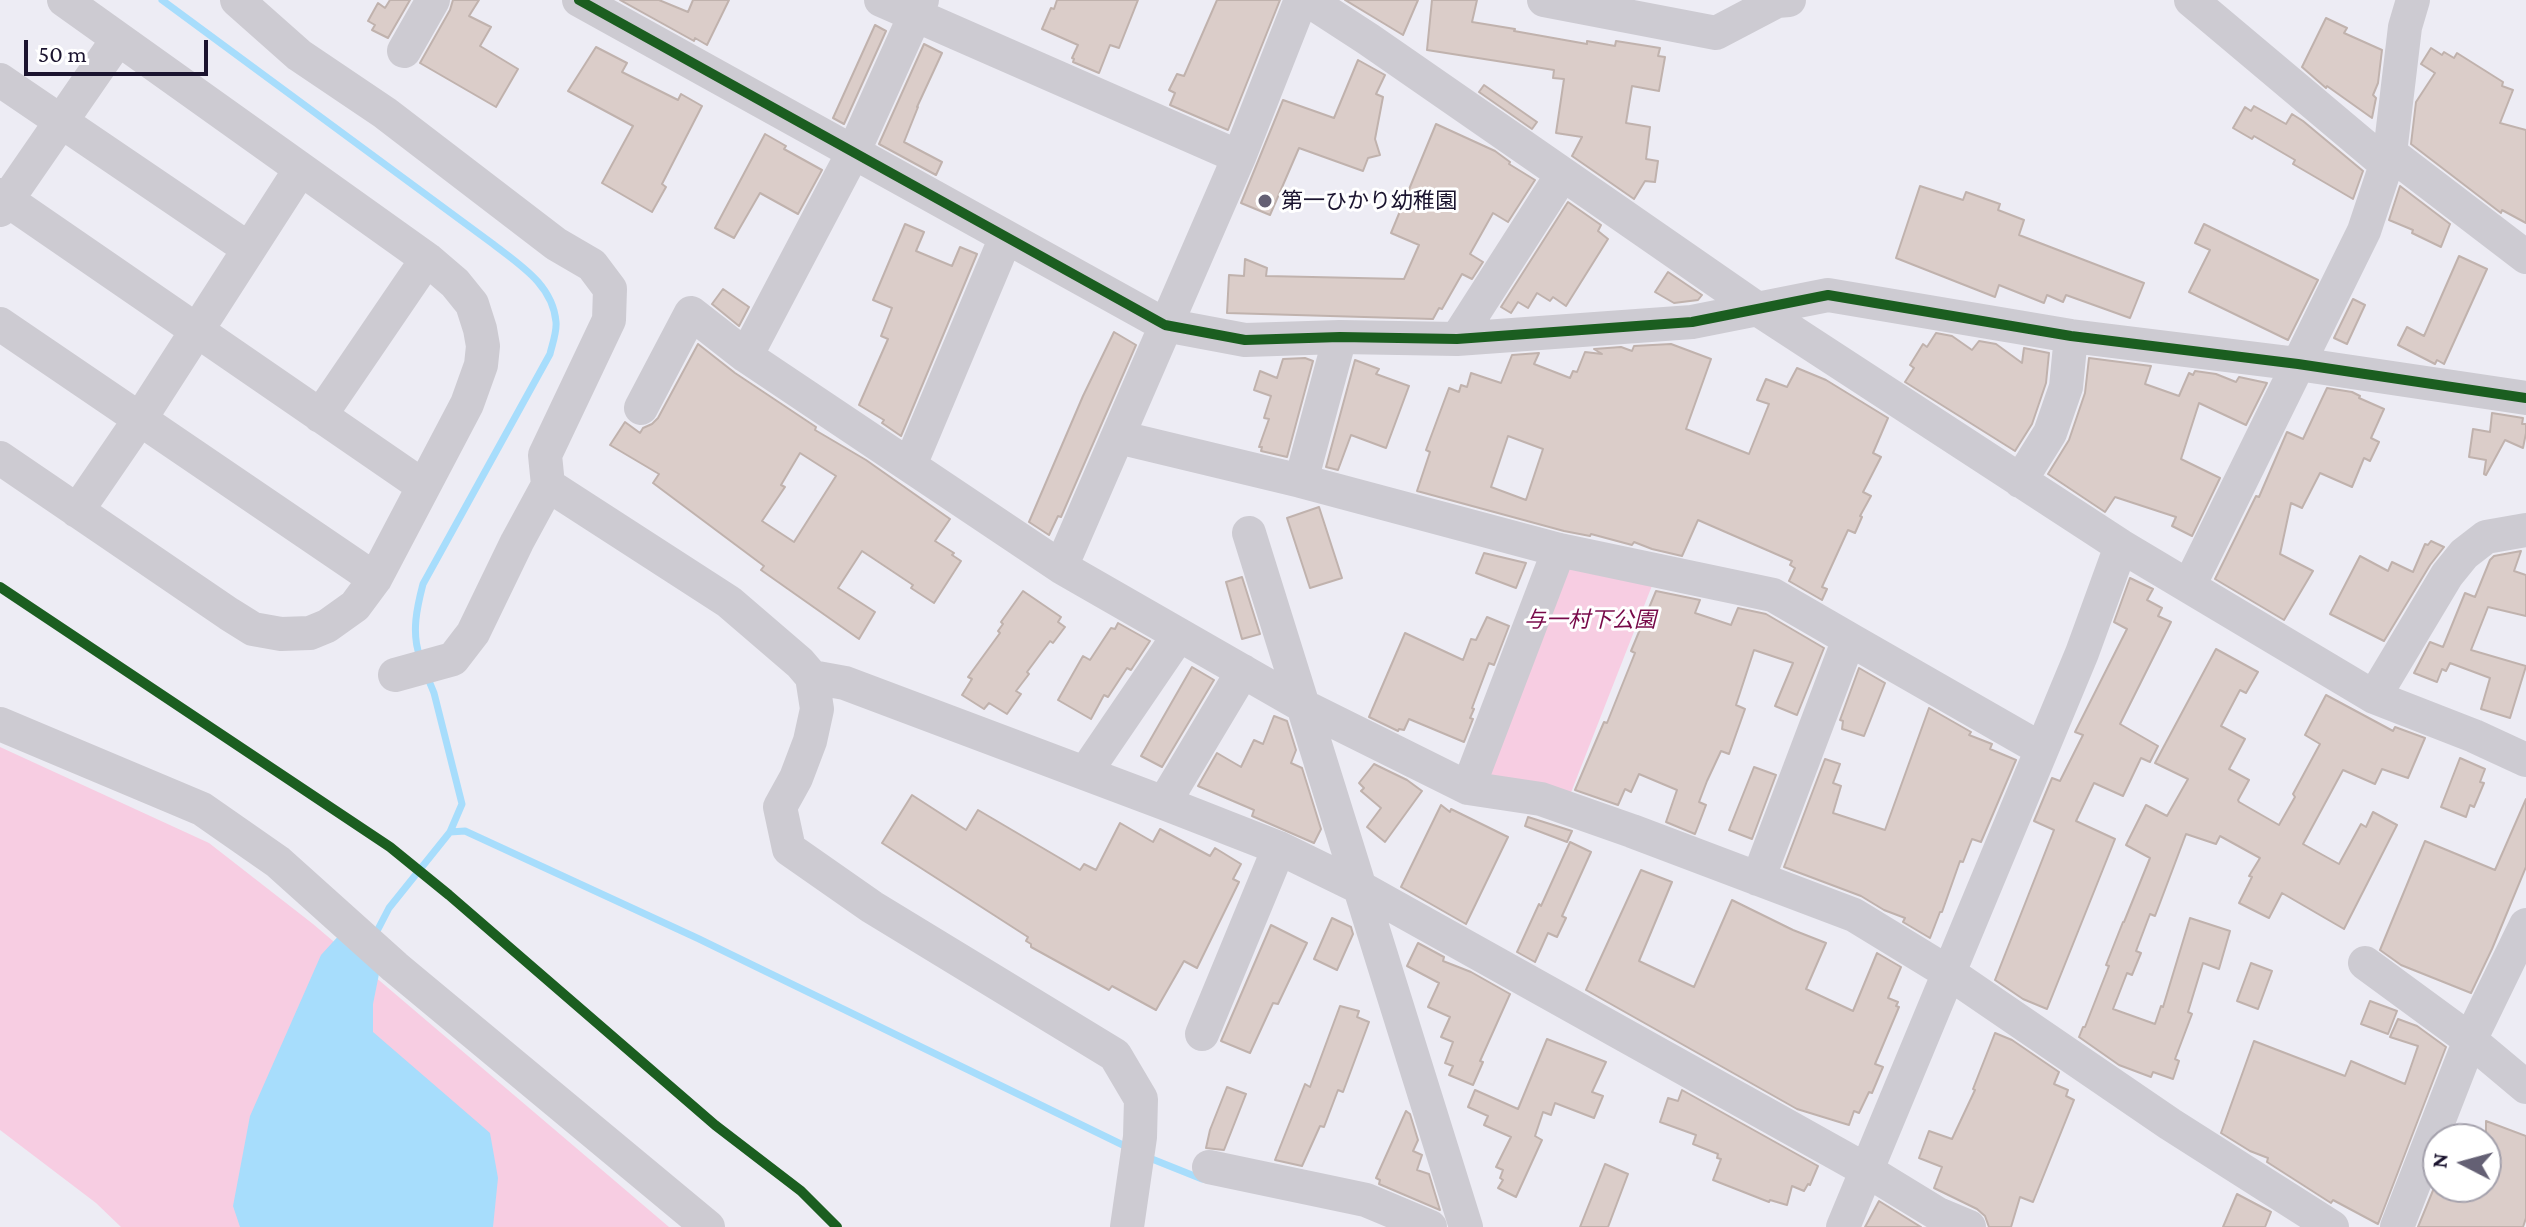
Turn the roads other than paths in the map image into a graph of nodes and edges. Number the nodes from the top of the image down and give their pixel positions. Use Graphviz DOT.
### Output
graph roads {
  1 [pos="64,0"];
  2 [pos="237,0"];
  3 [pos="433,0"];
  4 [pos="579,0"];
  5 [pos="881,0"];
  6 [pos="1301,0"];
  7 [pos="1308,0"];
  8 [pos="1544,0"];
  9 [pos="1789,0"];
  10 [pos="2191,0"];
  11 [pos="2413,0"];
  12 [pos="613,8"];
  13 [pos="919,8"];
  14 [pos="118,39"];
  15 [pos="404,51"];
  16 [pos="0,80"];
  17 [pos="61,122"];
  18 [pos="853,153"];
  19 [pos="1239,157"];
  20 [pos="2388,158"];
  21 [pos="300,170"];
  22 [pos="1562,175"];
  23 [pos="2,202"];
  24 [pos="1006,237"];
  25 [pos="249,249"];
  26 [pos="2526,257"];
  27 [pos="427,259"];
  28 [pos="1759,310"];
  29 [pos="0,324"];
  30 [pos="1165,325"];
  31 [pos="196,329"];
  32 [pos="2071,336"];
  33 [pos="1340,337"];
  34 [pos="1457,339"];
  35 [pos="746,356"];
  36 [pos="2298,364"];
  37 [pos="2526,398"];
  38 [pos="641,408"];
  39 [pos="320,416"];
  40 [pos="153,428"];
  41 [pos="1118,437"];
  42 [pos="0,458"];
  43 [pos="910,465"];
  44 [pos="1301,481"];
  45 [pos="2020,481"];
  46 [pos="548,485"];
  47 [pos="423,486"];
  48 [pos="77,511"];
  49 [pos="2526,530"];
  50 [pos="1249,533"];
  51 [pos="2121,546"];
  52 [pos="1559,550"];
  53 [pos="1061,567"];
  54 [pos="375,579"];
  55 [pos="2189,586"];
  56 [pos="1179,635"];
  57 [pos="1849,639"];
  58 [pos="1243,671"];
  59 [pos="395,675"];
  60 [pos="812,677"];
  61 [pos="2374,697"];
  62 [pos="1305,707"];
  63 [pos="0,724"];
  64 [pos="2041,749"];
  65 [pos="2526,760"];
  66 [pos="1085,773"];
  67 [pos="1468,788"];
  68 [pos="1164,803"];
  69 [pos="1279,848"];
  70 [pos="1758,879"];
  71 [pos="1361,888"];
  72 [pos="2526,925"];
  73 [pos="2365,963"];
  74 [pos="1949,973"];
  75 [pos="1202,1034"];
  76 [pos="2470,1040"];
  77 [pos="2526,1087"];
  78 [pos="1209,1167"];
  79 [pos="1866,1170"];
  80 [pos="708,1227"];
  81 [pos="1127,1227"];
  82 [pos="1430,1227"];
  83 [pos="1466,1227"];
  84 [pos="1843,1227"];
  85 [pos="1969,1227"];
  86 [pos="2332,1227"];
  87 [pos="2397,1227"];
  1 -- 14 [label="street"];
  2 -- 46 [label="street"];
  3 -- 15 [label="street"];
  4 -- 12 [label="street"];
  5 -- 13 [label="street"];
  6 -- 19 [label="street"];
  7 -- 22 [label="street"];
  8 -- 9 [label="street"];
  10 -- 20 [label="street"];
  11 -- 20 [label="street"];
  12 -- 18 [label="street"];
  13 -- 18 [label="street"];
  13 -- 19 [label="street"];
  14 -- 17 [label="street"];
  14 -- 21 [label="street"];
  16 -- 17 [label="street"];
  17 -- 23 [label="street"];
  17 -- 25 [label="street"];
  18 -- 24 [label="street"];
  18 -- 35 [label="street"];
  19 -- 30 [label="street"];
  20 -- 26 [label="street"];
  20 -- 36 [label="street"];
  21 -- 25 [label="street"];
  21 -- 27 [label="street"];
  22 -- 28 [label="street"];
  22 -- 34 [label="street"];
  23 -- 31 [label="street"];
  24 -- 30 [label="street"];
  24 -- 43 [label="street"];
  25 -- 31 [label="street"];
  27 -- 39 [label="street"];
  27 -- 47 [label="street"];
  28 -- 32 [label="street"];
  28 -- 34 [label="street"];
  28 -- 45 [label="street"];
  29 -- 40 [label="street"];
  30 -- 33 [label="street"];
  30 -- 41 [label="street"];
  31 -- 39 [label="street"];
  31 -- 40 [label="street"];
  32 -- 36 [label="street"];
  32 -- 45 [label="street"];
  33 -- 34 [label="street"];
  33 -- 44 [label="street"];
  35 -- 38 [label="street"];
  35 -- 43 [label="street"];
  36 -- 37 [label="street"];
  36 -- 55 [label="street"];
  39 -- 47 [label="street"];
  40 -- 48 [label="street"];
  40 -- 54 [label="street"];
  41 -- 44 [label="street"];
  41 -- 53 [label="street"];
  42 -- 48 [label="street"];
  43 -- 53 [label="street"];
  44 -- 52 [label="street"];
  45 -- 51 [label="street"];
  46 -- 59 [label="street"];
  46 -- 60 [label="street"];
  47 -- 54 [label="street"];
  48 -- 54 [label="street"];
  49 -- 61 [label="street"];
  50 -- 62 [label="street"];
  51 -- 55 [label="street"];
  51 -- 64 [label="street"];
  52 -- 57 [label="street"];
  52 -- 67 [label="street"];
  53 -- 56 [label="street"];
  55 -- 61 [label="street"];
  56 -- 58 [label="street"];
  56 -- 66 [label="street"];
  57 -- 64 [label="street"];
  57 -- 70 [label="street"];
  58 -- 62 [label="street"];
  58 -- 68 [label="street"];
  60 -- 66 [label="street"];
  60 -- 81 [label="street"];
  61 -- 65 [label="street"];
  62 -- 67 [label="street"];
  62 -- 71 [label="street"];
  63 -- 80 [label="street"];
  64 -- 74 [label="street"];
  66 -- 68 [label="street"];
  67 -- 70 [label="street"];
  68 -- 69 [label="street"];
  69 -- 71 [label="street"];
  69 -- 75 [label="street"];
  70 -- 74 [label="street"];
  71 -- 79 [label="street"];
  71 -- 83 [label="street"];
  72 -- 76 [label="street"];
  73 -- 76 [label="street"];
  74 -- 79 [label="street"];
  74 -- 86 [label="street"];
  76 -- 77 [label="street"];
  76 -- 87 [label="street"];
  78 -- 82 [label="street"];
  79 -- 84 [label="street"];
  79 -- 85 [label="street"];
}
